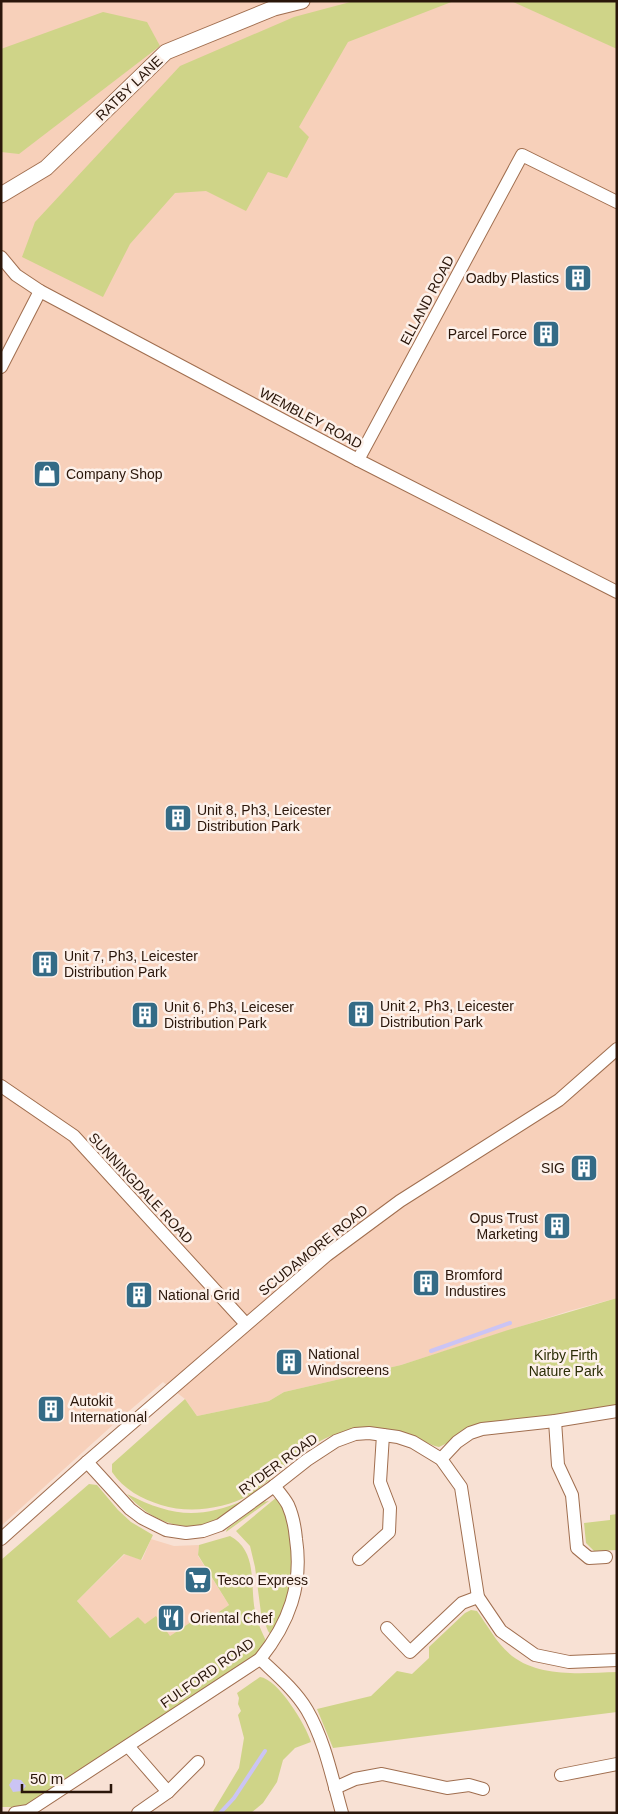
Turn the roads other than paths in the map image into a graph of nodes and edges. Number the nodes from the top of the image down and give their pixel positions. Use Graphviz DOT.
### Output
graph roads {
  1 [pos="302,1"];
  2 [pos="1,195"];
  3 [pos="617,202"];
  4 [pos="1,257"];
  5 [pos="40,291"];
  6 [pos="1,367"];
  7 [pos="358,460"];
  8 [pos="617,592"];
  9 [pos="617,1049"];
  10 [pos="1,1086"];
  11 [pos="246,1324"];
  12 [pos="617,1411"];
  13 [pos="555,1421"];
  14 [pos="383,1435"];
  15 [pos="441,1459"];
  16 [pos="87,1462"];
  17 [pos="274,1486"];
  18 [pos="1,1539"];
  19 [pos="606,1557"];
  20 [pos="359,1559"];
  21 [pos="478,1597"];
  22 [pos="387,1628"];
  23 [pos="260,1658"];
  24 [pos="617,1660"];
  25 [pos="128,1746"];
  26 [pos="198,1762"];
  27 [pos="617,1764"];
  28 [pos="561,1775"];
  29 [pos="335,1788"];
  30 [pos="483,1789"];
  31 [pos="168,1792"];
  32 [pos="15,1813"];
  33 [pos="138,1813"];
  34 [pos="342,1813"];
  1 -- 2 [label="main road, RATBY LANE"];
  3 -- 7 [label="street, ELLAND ROAD"];
  4 -- 5 [label="street, WEMBLEY ROAD"];
  5 -- 6 [label="street"];
  5 -- 7 [label="street, WEMBLEY ROAD"];
  7 -- 8 [label="street, WEMBLEY ROAD"];
  9 -- 11 [label="street, SCUDAMORE ROAD"];
  10 -- 11 [label="street, SUNNINGDALE ROAD"];
  11 -- 16 [label="street, SCUDAMORE ROAD"];
  12 -- 13 [label="street"];
  13 -- 15 [label="street"];
  13 -- 19 [label="street"];
  14 -- 15 [label="street, RYDER ROAD"];
  14 -- 17 [label="street, RYDER ROAD"];
  14 -- 20 [label="street"];
  15 -- 21 [label="street, RYDER ROAD"];
  16 -- 17 [label="street, RYDER ROAD"];
  16 -- 18 [label="street, SCUDAMORE ROAD"];
  17 -- 23 [label="street, FULFORD ROAD"];
  21 -- 22 [label="street"];
  21 -- 24 [label="street, RYDER ROAD"];
  23 -- 25 [label="street, FULFORD ROAD"];
  23 -- 29 [label="street"];
  25 -- 31 [label="street"];
  25 -- 32 [label="street, FULFORD ROAD"];
  26 -- 31 [label="street"];
  27 -- 28 [label="street"];
  29 -- 30 [label="street"];
  29 -- 34 [label="street"];
  31 -- 33 [label="street"];
}
